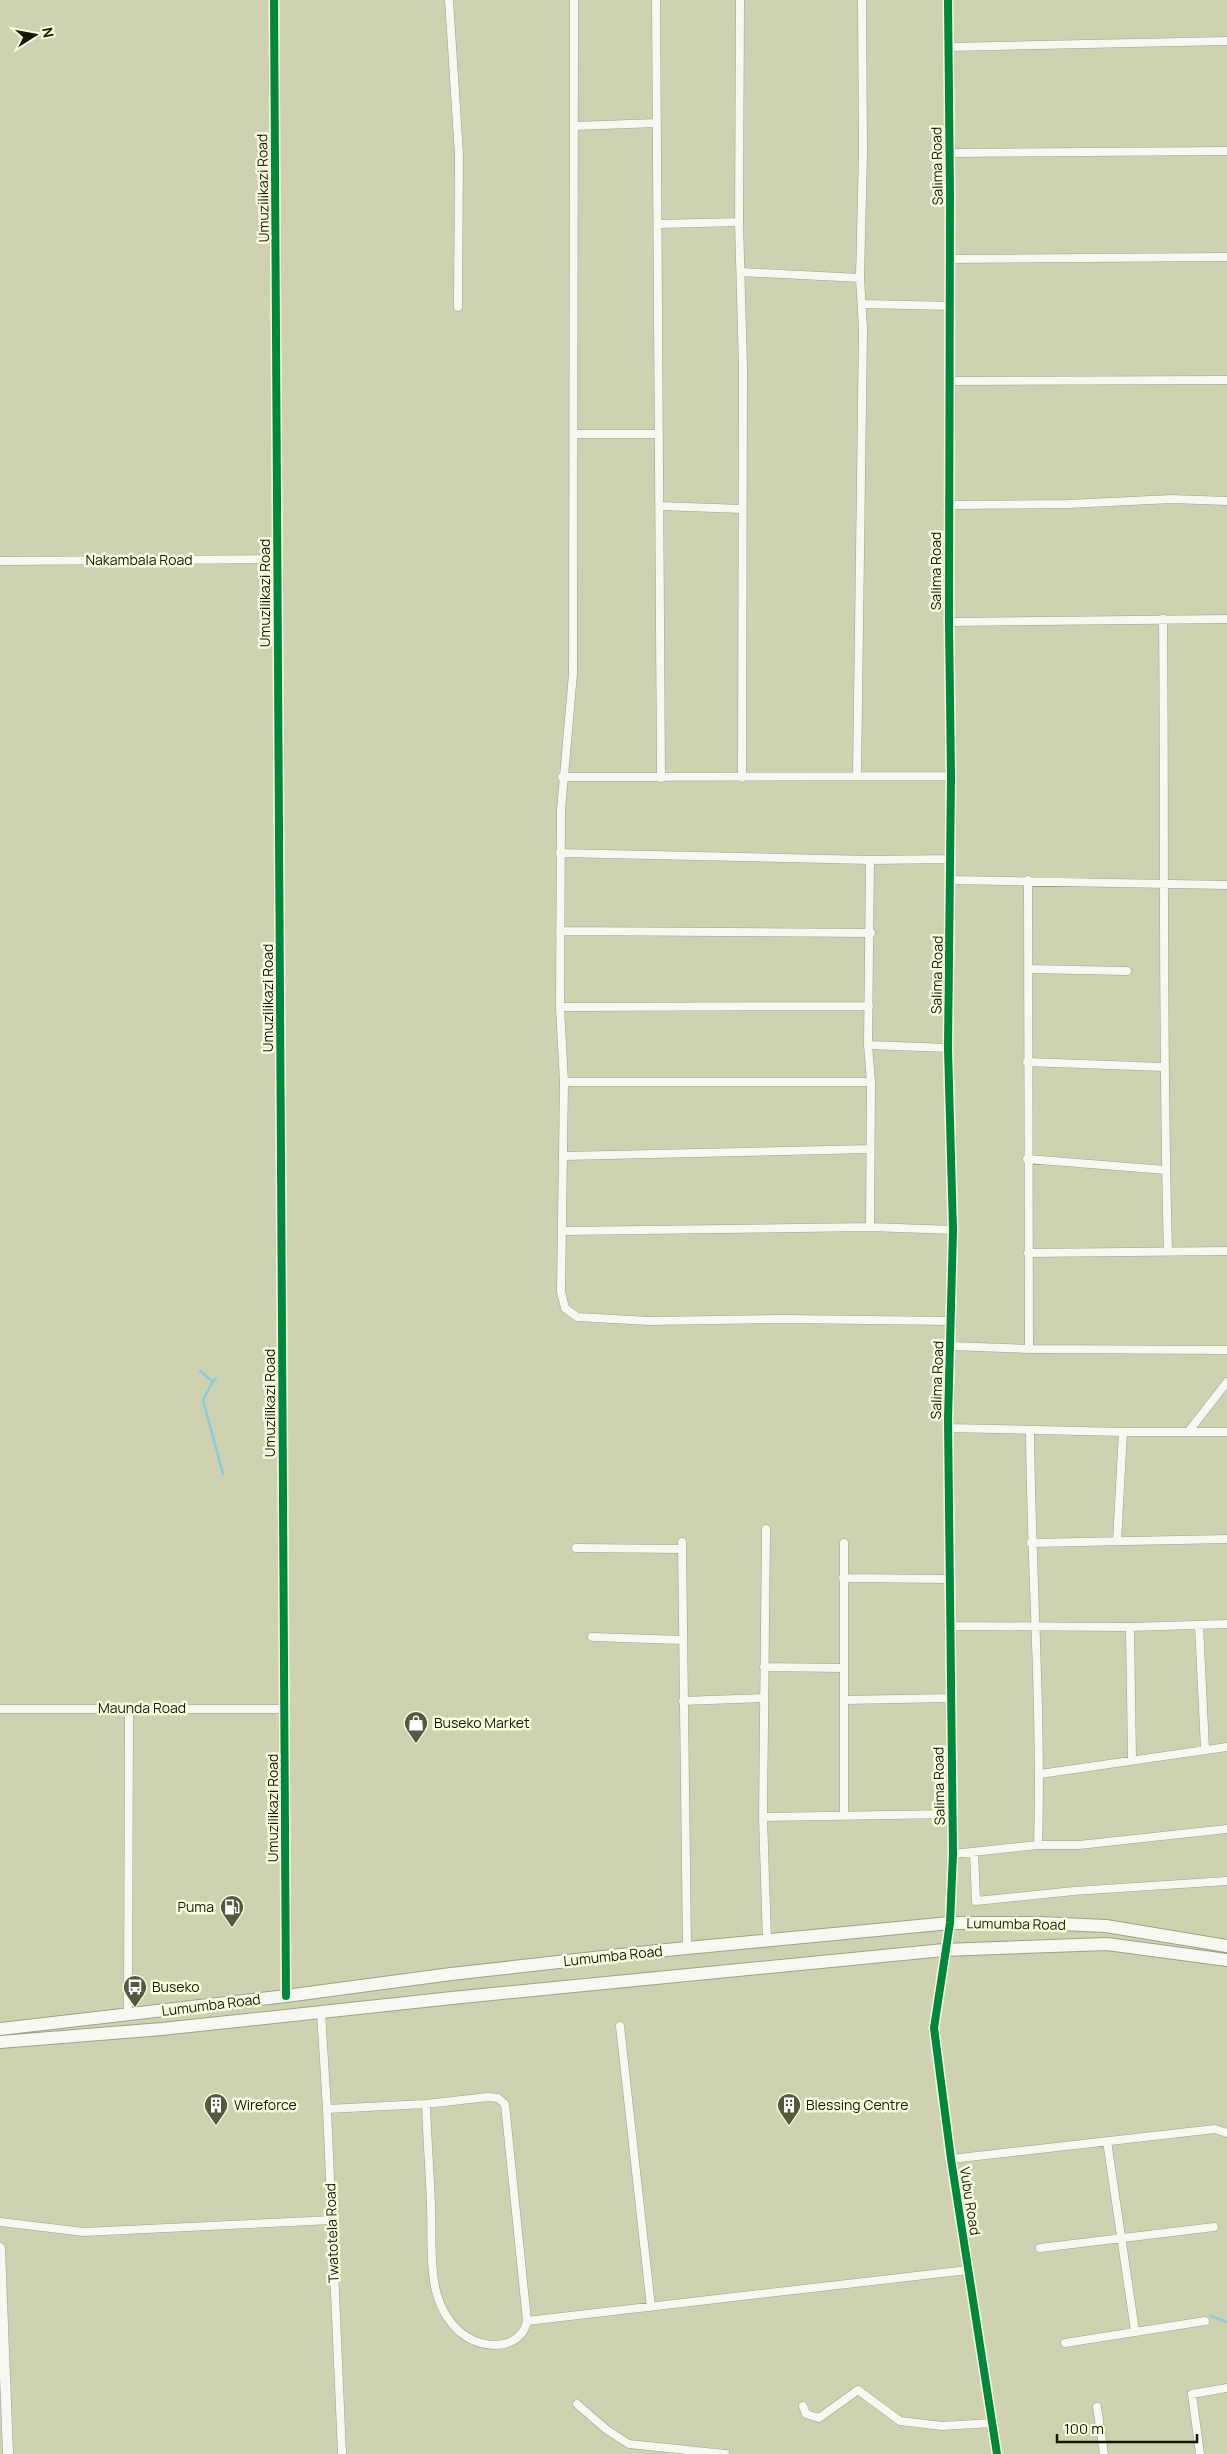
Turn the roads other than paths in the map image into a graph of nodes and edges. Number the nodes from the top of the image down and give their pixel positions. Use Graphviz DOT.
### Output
graph roads {
  1 [pos="274,0"];
  2 [pos="449,0"];
  3 [pos="574,0"];
  4 [pos="656,0"];
  5 [pos="740,0"];
  6 [pos="862,0"];
  7 [pos="948,0"];
  8 [pos="1227,41"];
  9 [pos="948,47"];
  10 [pos="657,123"];
  11 [pos="574,126"];
  12 [pos="1227,151"];
  13 [pos="949,153"];
  14 [pos="739,222"];
  15 [pos="658,224"];
  16 [pos="1227,257"];
  17 [pos="950,259"];
  18 [pos="741,272"];
  19 [pos="860,278"];
  20 [pos="863,304"];
  21 [pos="950,306"];
  22 [pos="458,307"];
  23 [pos="1227,380"];
  24 [pos="950,381"];
  25 [pos="574,434"];
  26 [pos="657,434"];
  27 [pos="1227,501"];
  28 [pos="948,505"];
  29 [pos="660,506"];
  30 [pos="742,509"];
  31 [pos="278,559"];
  32 [pos="0,561"];
  33 [pos="1163,619"];
  34 [pos="1227,619"];
  35 [pos="949,622"];
  36 [pos="857,776"];
  37 [pos="951,776"];
  38 [pos="562,778"];
  39 [pos="661,778"];
  40 [pos="742,778"];
  41 [pos="560,853"];
  42 [pos="950,858"];
  43 [pos="870,860"];
  44 [pos="950,880"];
  45 [pos="1028,880"];
  46 [pos="1166,884"];
  47 [pos="1227,885"];
  48 [pos="560,931"];
  49 [pos="871,933"];
  50 [pos="1028,969"];
  51 [pos="1127,971"];
  52 [pos="869,1006"];
  53 [pos="560,1007"];
  54 [pos="868,1045"];
  55 [pos="948,1048"];
  56 [pos="1027,1062"];
  57 [pos="1163,1067"];
  58 [pos="564,1082"];
  59 [pos="871,1082"];
  60 [pos="870,1149"];
  61 [pos="564,1156"];
  62 [pos="1028,1159"];
  63 [pos="1166,1170"];
  64 [pos="870,1226"];
  65 [pos="953,1230"];
  66 [pos="562,1231"];
  67 [pos="1227,1251"];
  68 [pos="1168,1252"];
  69 [pos="1028,1253"];
  70 [pos="951,1321"];
  71 [pos="950,1346"];
  72 [pos="1028,1349"];
  73 [pos="1227,1350"];
  74 [pos="1227,1382"];
  75 [pos="948,1428"];
  76 [pos="1030,1430"];
  77 [pos="1189,1431"];
  78 [pos="1123,1432"];
  79 [pos="1227,1432"];
  80 [pos="766,1529"];
  81 [pos="1227,1539"];
  82 [pos="1117,1541"];
  83 [pos="1031,1543"];
  84 [pos="844,1544"];
  85 [pos="576,1548"];
  86 [pos="843,1578"];
  87 [pos="950,1579"];
  88 [pos="1227,1624"];
  89 [pos="1200,1625"];
  90 [pos="949,1626"];
  91 [pos="1034,1626"];
  92 [pos="1130,1627"];
  93 [pos="592,1637"];
  94 [pos="682,1640"];
  95 [pos="764,1667"];
  96 [pos="843,1668"];
  97 [pos="764,1698"];
  98 [pos="950,1698"];
  99 [pos="844,1700"];
  100 [pos="683,1701"];
  101 [pos="129,1708"];
  102 [pos="0,1709"];
  103 [pos="284,1709"];
  104 [pos="1227,1747"];
  105 [pos="1205,1749"];
  106 [pos="1132,1760"];
  107 [pos="1040,1774"];
  108 [pos="951,1814"];
  109 [pos="844,1816"];
  110 [pos="763,1818"];
  111 [pos="1227,1829"];
  112 [pos="1038,1845"];
  113 [pos="974,1852"];
  114 [pos="953,1854"];
  115 [pos="1227,1881"];
  116 [pos="950,1923"];
  117 [pos="767,1941"];
  118 [pos="1227,1946"];
  119 [pos="687,1948"];
  120 [pos="944,1950"];
  121 [pos="1227,1960"];
  122 [pos="286,1996"];
  123 [pos="321,2012"];
  124 [pos="128,2015"];
  125 [pos="620,2026"];
  126 [pos="0,2029"];
  127 [pos="0,2042"];
  128 [pos="426,2104"];
  129 [pos="328,2109"];
  130 [pos="1227,2133"];
  131 [pos="1107,2141"];
  132 [pos="952,2160"];
  133 [pos="332,2220"];
  134 [pos="0,2222"];
  135 [pos="1214,2227"];
  136 [pos="1122,2240"];
  137 [pos="0,2248"];
  138 [pos="1040,2248"];
  139 [pos="968,2270"];
  140 [pos="651,2307"];
  141 [pos="527,2321"];
  142 [pos="1205,2321"];
  143 [pos="1135,2331"];
  144 [pos="1065,2343"];
  145 [pos="1227,2388"];
  146 [pos="577,2404"];
  147 [pos="803,2406"];
  148 [pos="1097,2408"];
  149 [pos="992,2423"];
  150 [pos="8,2454"];
  151 [pos="342,2454"];
  152 [pos="725,2454"];
  153 [pos="997,2454"];
  154 [pos="1104,2454"];
  155 [pos="1200,2454"];
  1 -- 31 [label="street, Umuzilikazi Road"];
  2 -- 22 [label="street"];
  3 -- 11 [label="street"];
  4 -- 10 [label="street"];
  5 -- 14 [label="street"];
  6 -- 19 [label="street"];
  7 -- 9 [label="street, Salima Road"];
  8 -- 9 [label="street"];
  9 -- 13 [label="street, Salima Road"];
  10 -- 11 [label="street"];
  10 -- 15 [label="street"];
  11 -- 25 [label="street"];
  12 -- 13 [label="street"];
  13 -- 17 [label="street, Salima Road"];
  14 -- 15 [label="street"];
  14 -- 18 [label="street"];
  15 -- 26 [label="street"];
  16 -- 17 [label="street"];
  17 -- 21 [label="street, Salima Road"];
  18 -- 19 [label="street"];
  18 -- 30 [label="street"];
  19 -- 20 [label="street"];
  20 -- 21 [label="street"];
  20 -- 36 [label="street"];
  21 -- 24 [label="street, Salima Road"];
  23 -- 24 [label="street"];
  24 -- 28 [label="street, Salima Road"];
  25 -- 26 [label="street"];
  25 -- 38 [label="street"];
  26 -- 29 [label="street"];
  27 -- 28 [label="street"];
  28 -- 35 [label="street, Salima Road"];
  29 -- 30 [label="street"];
  29 -- 39 [label="street"];
  30 -- 40 [label="street"];
  31 -- 32 [label="street, Nakambala Road"];
  31 -- 103 [label="street, Umuzilikazi Road"];
  33 -- 34 [label="street"];
  33 -- 35 [label="street"];
  33 -- 46 [label="street"];
  35 -- 37 [label="street, Salima Road"];
  36 -- 37 [label="street"];
  36 -- 40 [label="street"];
  37 -- 42 [label="street, Salima Road"];
  38 -- 39 [label="street"];
  38 -- 41 [label="street"];
  39 -- 40 [label="street"];
  41 -- 43 [label="street"];
  41 -- 48 [label="street"];
  42 -- 43 [label="street"];
  42 -- 44 [label="street, Salima Road"];
  43 -- 49 [label="street"];
  44 -- 45 [label="street"];
  44 -- 55 [label="street, Salima Road"];
  45 -- 46 [label="street"];
  45 -- 50 [label="street"];
  46 -- 47 [label="street"];
  46 -- 57 [label="street"];
  48 -- 49 [label="street"];
  48 -- 53 [label="street"];
  49 -- 52 [label="street"];
  50 -- 51 [label="street"];
  50 -- 56 [label="street"];
  52 -- 53 [label="street"];
  52 -- 54 [label="street"];
  53 -- 58 [label="street"];
  54 -- 55 [label="street"];
  54 -- 59 [label="street"];
  55 -- 65 [label="street, Salima Road"];
  56 -- 57 [label="street"];
  56 -- 62 [label="street"];
  57 -- 63 [label="street"];
  58 -- 59 [label="street"];
  58 -- 61 [label="street"];
  59 -- 60 [label="street"];
  60 -- 61 [label="street"];
  60 -- 64 [label="street"];
  61 -- 66 [label="street"];
  62 -- 63 [label="street"];
  62 -- 69 [label="street"];
  63 -- 68 [label="street"];
  64 -- 65 [label="street"];
  64 -- 66 [label="street"];
  65 -- 70 [label="street, Salima Road"];
  66 -- 70 [label="street"];
  67 -- 68 [label="street"];
  68 -- 69 [label="street"];
  69 -- 72 [label="street"];
  70 -- 71 [label="street, Salima Road"];
  71 -- 72 [label="street"];
  71 -- 75 [label="street, Salima Road"];
  72 -- 73 [label="street"];
  74 -- 77 [label="street"];
  75 -- 76 [label="street"];
  75 -- 87 [label="street, Salima Road"];
  76 -- 78 [label="street"];
  76 -- 83 [label="street"];
  77 -- 78 [label="street"];
  77 -- 79 [label="street"];
  78 -- 82 [label="street"];
  80 -- 95 [label="street"];
  81 -- 82 [label="street"];
  82 -- 83 [label="street"];
  83 -- 91 [label="street"];
  84 -- 86 [label="street"];
  85 -- 94 [label="street"];
  86 -- 87 [label="street"];
  86 -- 96 [label="street"];
  87 -- 90 [label="street, Salima Road"];
  88 -- 89 [label="street"];
  89 -- 92 [label="street"];
  89 -- 105 [label="street"];
  90 -- 91 [label="street"];
  90 -- 98 [label="street, Salima Road"];
  91 -- 92 [label="street"];
  91 -- 107 [label="street"];
  92 -- 106 [label="street"];
  93 -- 94 [label="street"];
  94 -- 100 [label="street"];
  95 -- 96 [label="street"];
  95 -- 97 [label="street"];
  96 -- 99 [label="street"];
  97 -- 100 [label="street"];
  97 -- 110 [label="street"];
  98 -- 99 [label="street"];
  98 -- 108 [label="street, Salima Road"];
  99 -- 109 [label="street"];
  100 -- 119 [label="street"];
  101 -- 102 [label="street, Maunda Road"];
  101 -- 103 [label="street, Maunda Road"];
  101 -- 124 [label="street"];
  103 -- 122 [label="street, Umuzilikazi Road"];
  104 -- 105 [label="street"];
  105 -- 106 [label="street"];
  106 -- 107 [label="street"];
  107 -- 112 [label="street"];
  108 -- 109 [label="street"];
  108 -- 114 [label="street, Salima Road"];
  109 -- 110 [label="street"];
  110 -- 117 [label="street"];
  111 -- 112 [label="street"];
  112 -- 113 [label="street"];
  113 -- 114 [label="street"];
  113 -- 115 [label="street"];
  114 -- 116 [label="street, Salima Road"];
  116 -- 117 [label="main road, Lumumba Road"];
  116 -- 118 [label="main road, Lumumba Road"];
  116 -- 120 [label="street, Salima Road"];
  117 -- 119 [label="main road, Lumumba Road"];
  119 -- 122 [label="main road, Lumumba Road"];
  120 -- 121 [label="main road, Lumumba Road"];
  120 -- 123 [label="main road, Lumumba Road"];
  120 -- 132 [label="street, Vubu Road"];
  122 -- 124 [label="main road, Lumumba Road"];
  123 -- 127 [label="main road, Lumumba Road"];
  123 -- 129 [label="street, Twatotela Road"];
  124 -- 126 [label="main road, Lumumba Road"];
  125 -- 140 [label="street"];
  128 -- 129 [label="street"];
  128 -- 141 [label="street"];
  128 -- 141 [label="street"];
  129 -- 133 [label="street, Twatotela Road"];
  130 -- 131 [label="street"];
  131 -- 132 [label="street"];
  131 -- 136 [label="street"];
  132 -- 139 [label="street, Vubu Road"];
  133 -- 134 [label="street"];
  133 -- 151 [label="street, Twatotela Road"];
  135 -- 136 [label="street"];
  136 -- 138 [label="street"];
  136 -- 143 [label="street"];
  137 -- 150 [label="street"];
  139 -- 140 [label="street"];
  139 -- 149 [label="street, Vubu Road"];
  140 -- 141 [label="street"];
  142 -- 143 [label="street"];
  143 -- 144 [label="street"];
  145 -- 155 [label="street"];
  146 -- 152 [label="street"];
  147 -- 149 [label="street"];
  148 -- 154 [label="street"];
  149 -- 153 [label="street, Vubu Road"];
}
